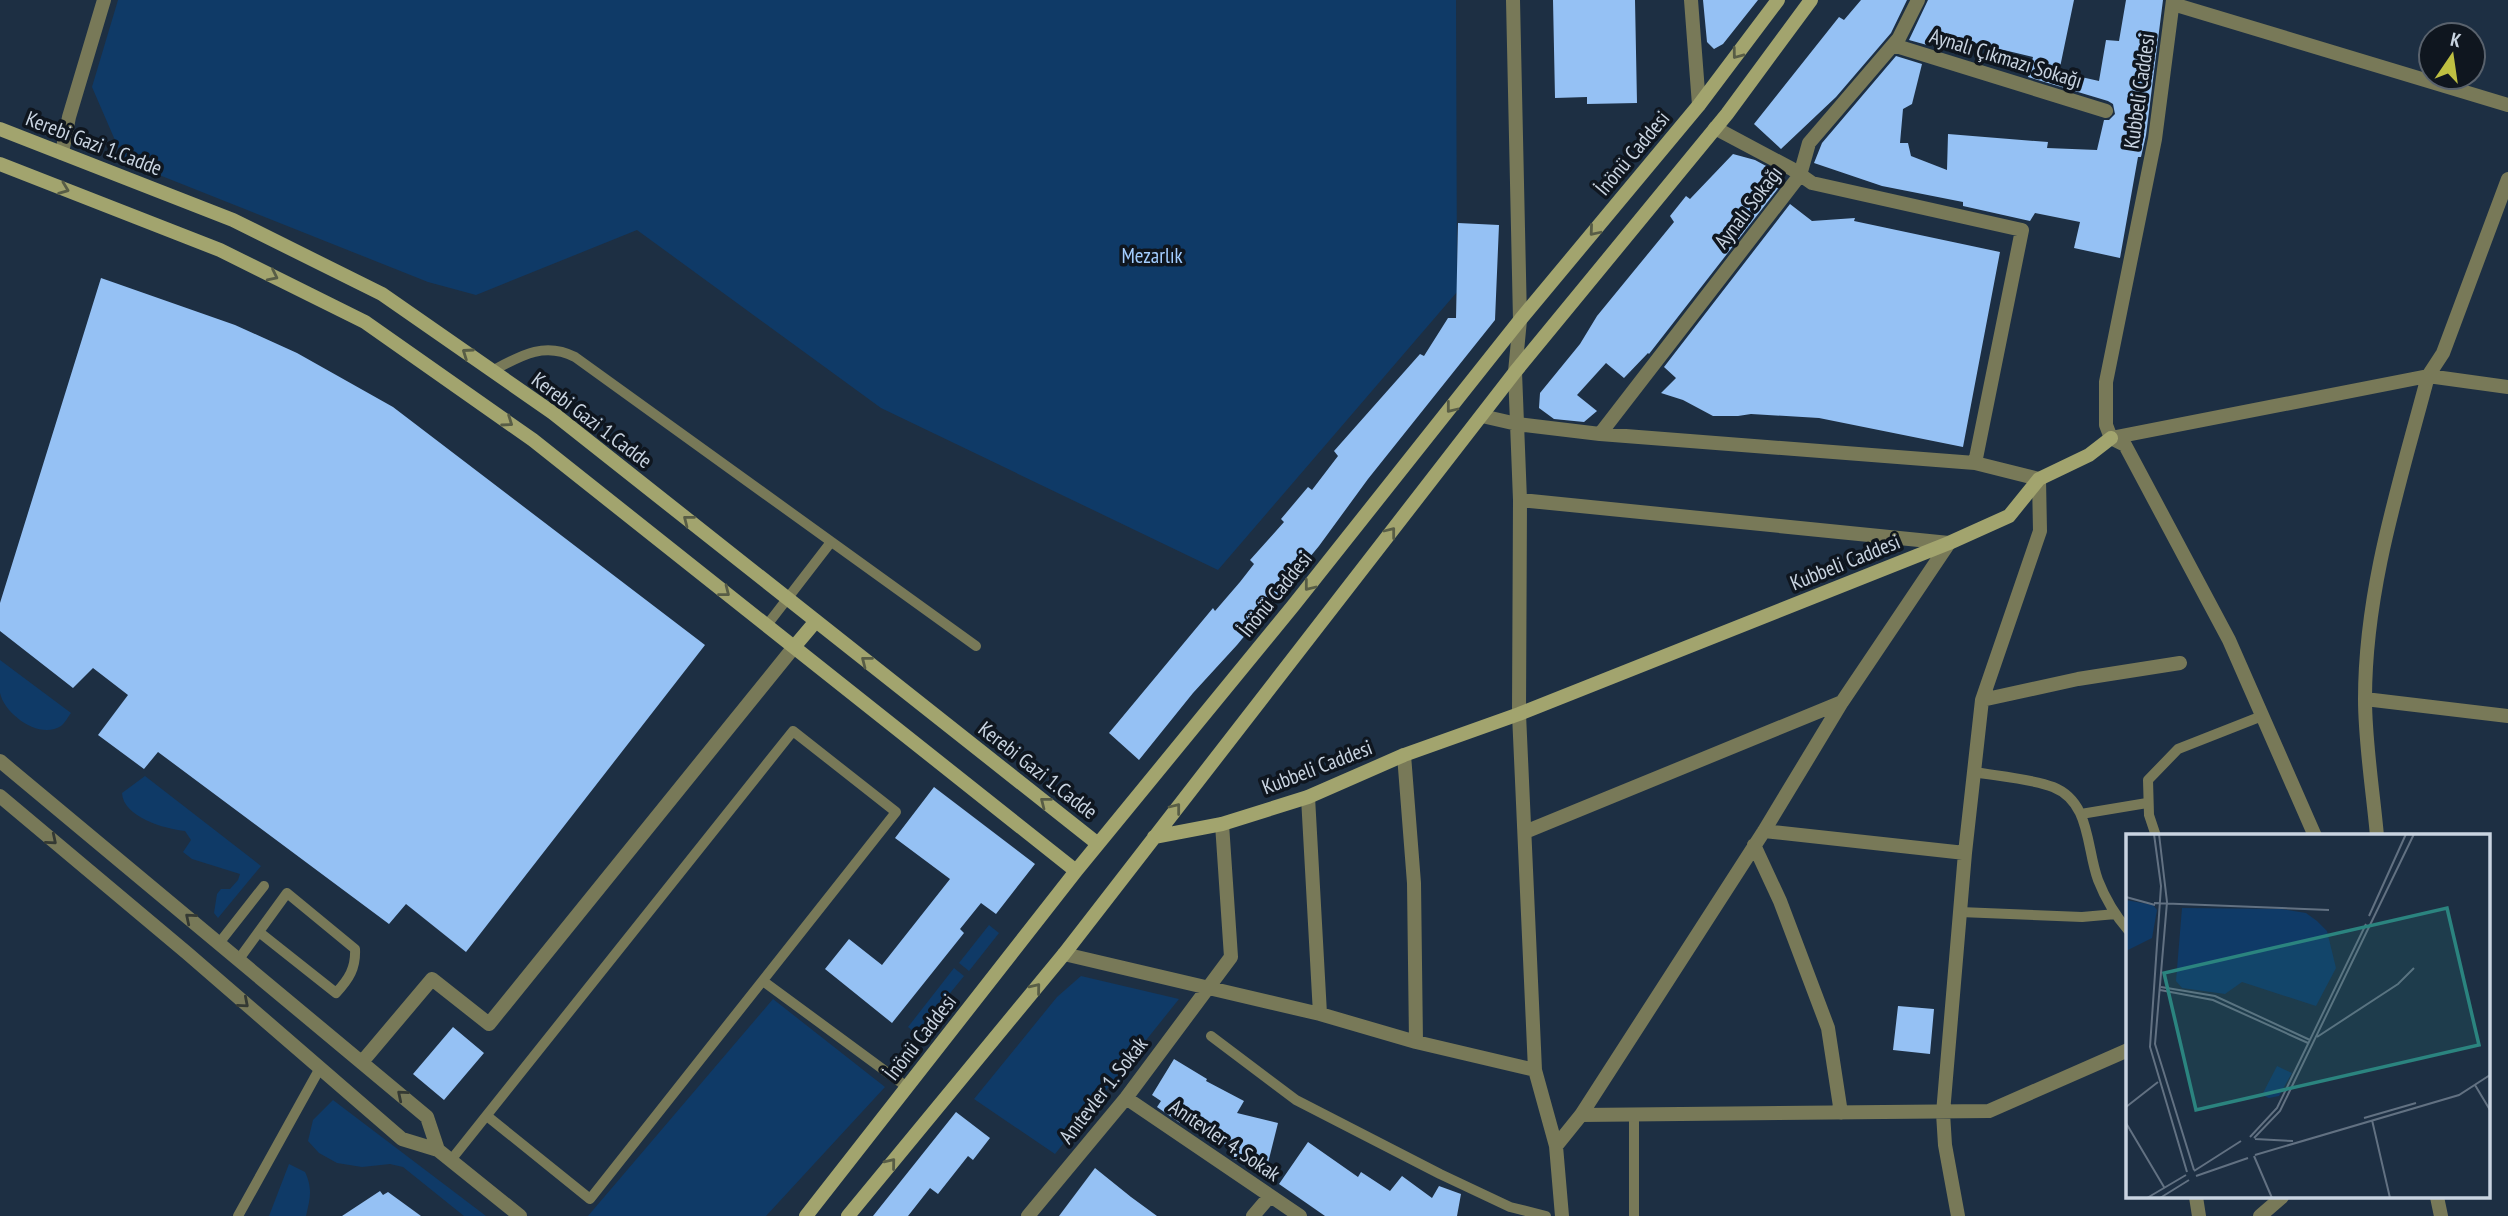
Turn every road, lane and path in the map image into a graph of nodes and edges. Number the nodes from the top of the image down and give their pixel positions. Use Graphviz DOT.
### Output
graph roads {
  1 [pos="104,0"];
  2 [pos="1513,0"];
  3 [pos="1691,0"];
  4 [pos="1778,0"];
  5 [pos="1811,0"];
  6 [pos="1918,0"];
  7 [pos="2173,2"];
  8 [pos="1894,45"];
  9 [pos="1699,105"];
  10 [pos="2508,105"];
  11 [pos="2106,111"];
  12 [pos="1715,128"];
  13 [pos="0,129"];
  14 [pos="62,153"];
  15 [pos="0,164"];
  16 [pos="1800,174"];
  17 [pos="2508,179"];
  18 [pos="1520,320"];
  19 [pos="492,371"];
  20 [pos="1515,372"];
  21 [pos="2428,376"];
  22 [pos="2508,387"];
  23 [pos="1482,416"];
  24 [pos="1517,424"];
  25 [pos="1600,433"];
  26 [pos="2111,438"];
  27 [pos="1975,463"];
  28 [pos="2039,479"];
  29 [pos="1520,500"];
  30 [pos="831,542"];
  31 [pos="1949,543"];
  32 [pos="787,599"];
  33 [pos="816,621"];
  34 [pos="767,625"];
  35 [pos="976,646"];
  36 [pos="794,647"];
  37 [pos="2180,663"];
  38 [pos="2365,699"];
  39 [pos="1982,700"];
  40 [pos="1842,702"];
  41 [pos="1519,714"];
  42 [pos="2262,716"];
  43 [pos="2508,716"];
  44 [pos="1404,755"];
  45 [pos="0,761"];
  46 [pos="1974,772"];
  47 [pos="0,796"];
  48 [pos="1308,797"];
  49 [pos="2147,803"];
  50 [pos="2081,814"];
  51 [pos="1222,824"];
  52 [pos="1764,831"];
  53 [pos="1525,832"];
  54 [pos="2155,834"];
  55 [pos="2314,834"];
  56 [pos="2377,834"];
  57 [pos="1154,837"];
  58 [pos="1098,844"];
  59 [pos="1754,845"];
  60 [pos="1965,853"];
  61 [pos="1076,871"];
  62 [pos="264,886"];
  63 [pos="1960,912"];
  64 [pos="2116,914"];
  65 [pos="2126,927"];
  66 [pos="259,932"];
  67 [pos="220,942"];
  68 [pos="1064,954"];
  69 [pos="239,959"];
  70 [pos="763,981"];
  71 [pos="1208,989"];
  72 [pos="1320,1014"];
  73 [pos="1211,1036"];
  74 [pos="1416,1042"];
  75 [pos="2126,1051"];
  76 [pos="362,1062"];
  77 [pos="320,1068"];
  78 [pos="1535,1070"];
  79 [pos="907,1087"];
  80 [pos="1126,1098"];
  81 [pos="1841,1113"];
  82 [pos="1943,1113"];
  83 [pos="1581,1115"];
  84 [pos="1634,1115"];
  85 [pos="486,1116"];
  86 [pos="1556,1146"];
  87 [pos="438,1150"];
  88 [pos="451,1160"];
  89 [pos="1270,1196"];
  90 [pos="2196,1198"];
  91 [pos="2281,1198"];
  92 [pos="2437,1198"];
  93 [pos="855,1214"];
  94 [pos="238,1216"];
  95 [pos="520,1216"];
  96 [pos="806,1216"];
  97 [pos="1028,1216"];
  98 [pos="1253,1216"];
  99 [pos="1300,1216"];
  100 [pos="1546,1216"];
  101 [pos="1562,1216"];
  102 [pos="1634,1216"];
  103 [pos="1958,1216"];
  104 [pos="2199,1216"];
  105 [pos="2260,1216"];
  106 [pos="2441,1216"];
  1 -- 14 [label="street"];
  2 -- 18 [label="street"];
  3 -- 9 [label="street"];
  4 -- 9 [label="street, İnönü Caddesi, one-way"];
  5 -- 12 [label="street"];
  6 -- 8 [label="street, Aynalı Sokağı"];
  7 -- 10 [label="street"];
  7 -- 26 [label="street, Kubbeli Caddesi"];
  8 -- 11 [label="street, Aynalı Çıkmazı Sokağı"];
  8 -- 16 [label="street, Aynalı Sokağı"];
  9 -- 18 [label="street, İnönü Caddesi, one-way"];
  12 -- 16 [label="street"];
  12 -- 20 [label="street"];
  13 -- 14 [label="street, Kerebi Gazi 1.Cadde"];
  19 -- 14 [label="street, Kerebi Gazi 1.Cadde, one-way"];
  15 -- 34 [label="street, one-way"];
  16 -- 25 [label="street, Aynalı Sokağı"];
  16 -- 27 [label="street"];
  17 -- 21 [label="street"];
  18 -- 20 [label="street"];
  18 -- 58 [label="street, İnönü Caddesi, one-way"];
  19 -- 30 [label="lane"];
  32 -- 19 [label="street, Kerebi Gazi 1.Cadde, one-way"];
  20 -- 23 [label="street"];
  20 -- 24 [label="street"];
  21 -- 22 [label="street"];
  21 -- 26 [label="street"];
  21 -- 38 [label="street"];
  23 -- 24 [label="street"];
  57 -- 23 [label="street, one-way"];
  24 -- 25 [label="street"];
  24 -- 29 [label="street"];
  25 -- 27 [label="street"];
  26 -- 28 [label="street, Kubbeli Caddesi"];
  26 -- 42 [label="street"];
  27 -- 28 [label="street"];
  28 -- 31 [label="street, Kubbeli Caddesi"];
  28 -- 39 [label="street"];
  29 -- 31 [label="street"];
  29 -- 41 [label="street"];
  30 -- 32 [label="lane"];
  30 -- 35 [label="lane"];
  31 -- 40 [label="street"];
  31 -- 41 [label="street, Kubbeli Caddesi"];
  32 -- 33 [label="street, Kerebi Gazi 1.Cadde"];
  32 -- 34 [label="lane"];
  33 -- 36 [label="street"];
  58 -- 33 [label="street, Kerebi Gazi 1.Cadde, one-way"];
  34 -- 36 [label="street"];
  36 -- 61 [label="street"];
  36 -- 76 [label="street"];
  37 -- 39 [label="street"];
  38 -- 43 [label="street"];
  38 -- 56 [label="street"];
  39 -- 46 [label="street"];
  40 -- 52 [label="street"];
  40 -- 53 [label="street"];
  41 -- 44 [label="street, Kubbeli Caddesi"];
  41 -- 53 [label="street"];
  42 -- 49 [label="lane"];
  42 -- 55 [label="street"];
  44 -- 48 [label="street, Kubbeli Caddesi"];
  44 -- 74 [label="street"];
  67 -- 45 [label="street, one-way"];
  46 -- 50 [label="lane"];
  46 -- 60 [label="street"];
  47 -- 77 [label="street, one-way"];
  48 -- 51 [label="street, Kubbeli Caddesi"];
  48 -- 72 [label="street"];
  49 -- 50 [label="lane"];
  49 -- 54 [label="lane"];
  50 -- 64 [label="lane"];
  51 -- 57 [label="street, Kubbeli Caddesi"];
  51 -- 71 [label="street, Anıtevler 1. Sokak"];
  52 -- 59 [label="street"];
  52 -- 60 [label="street"];
  53 -- 78 [label="street"];
  57 -- 68 [label="street"];
  58 -- 61 [label="street, İnönü Caddesi"];
  59 -- 81 [label="street"];
  59 -- 83 [label="street"];
  60 -- 63 [label="street"];
  61 -- 79 [label="street, İnönü Caddesi"];
  62 -- 67 [label="lane"];
  63 -- 64 [label="lane"];
  63 -- 82 [label="street"];
  64 -- 65 [label="lane"];
  66 -- 66 [label="lane"];
  66 -- 69 [label="lane"];
  67 -- 69 [label="street"];
  68 -- 71 [label="street"];
  93 -- 68 [label="street, one-way"];
  69 -- 76 [label="street"];
  70 -- 79 [label="lane"];
  70 -- 85 [label="lane"];
  70 -- 85 [label="lane"];
  71 -- 72 [label="street"];
  71 -- 80 [label="street, Anıtevler 1. Sokak"];
  72 -- 74 [label="street"];
  73 -- 100 [label="lane"];
  74 -- 78 [label="street"];
  75 -- 82 [label="street"];
  87 -- 76 [label="street, one-way"];
  77 -- 87 [label="street"];
  77 -- 94 [label="lane"];
  78 -- 86 [label="street"];
  79 -- 96 [label="street, İnönü Caddesi"];
  80 -- 89 [label="street, Anıtevler 4. Sokak"];
  80 -- 97 [label="street, Anıtevler 1. Sokak"];
  81 -- 82 [label="street"];
  81 -- 84 [label="street"];
  82 -- 103 [label="street"];
  83 -- 84 [label="street"];
  83 -- 86 [label="street"];
  84 -- 102 [label="lane"];
  85 -- 88 [label="lane"];
  86 -- 101 [label="street"];
  87 -- 88 [label="street"];
  88 -- 95 [label="street"];
  89 -- 98 [label="street"];
  89 -- 99 [label="street, Anıtevler 4. Sokak"];
  90 -- 104 [label="street"];
  91 -- 105 [label="street"];
  92 -- 106 [label="street"];
}
